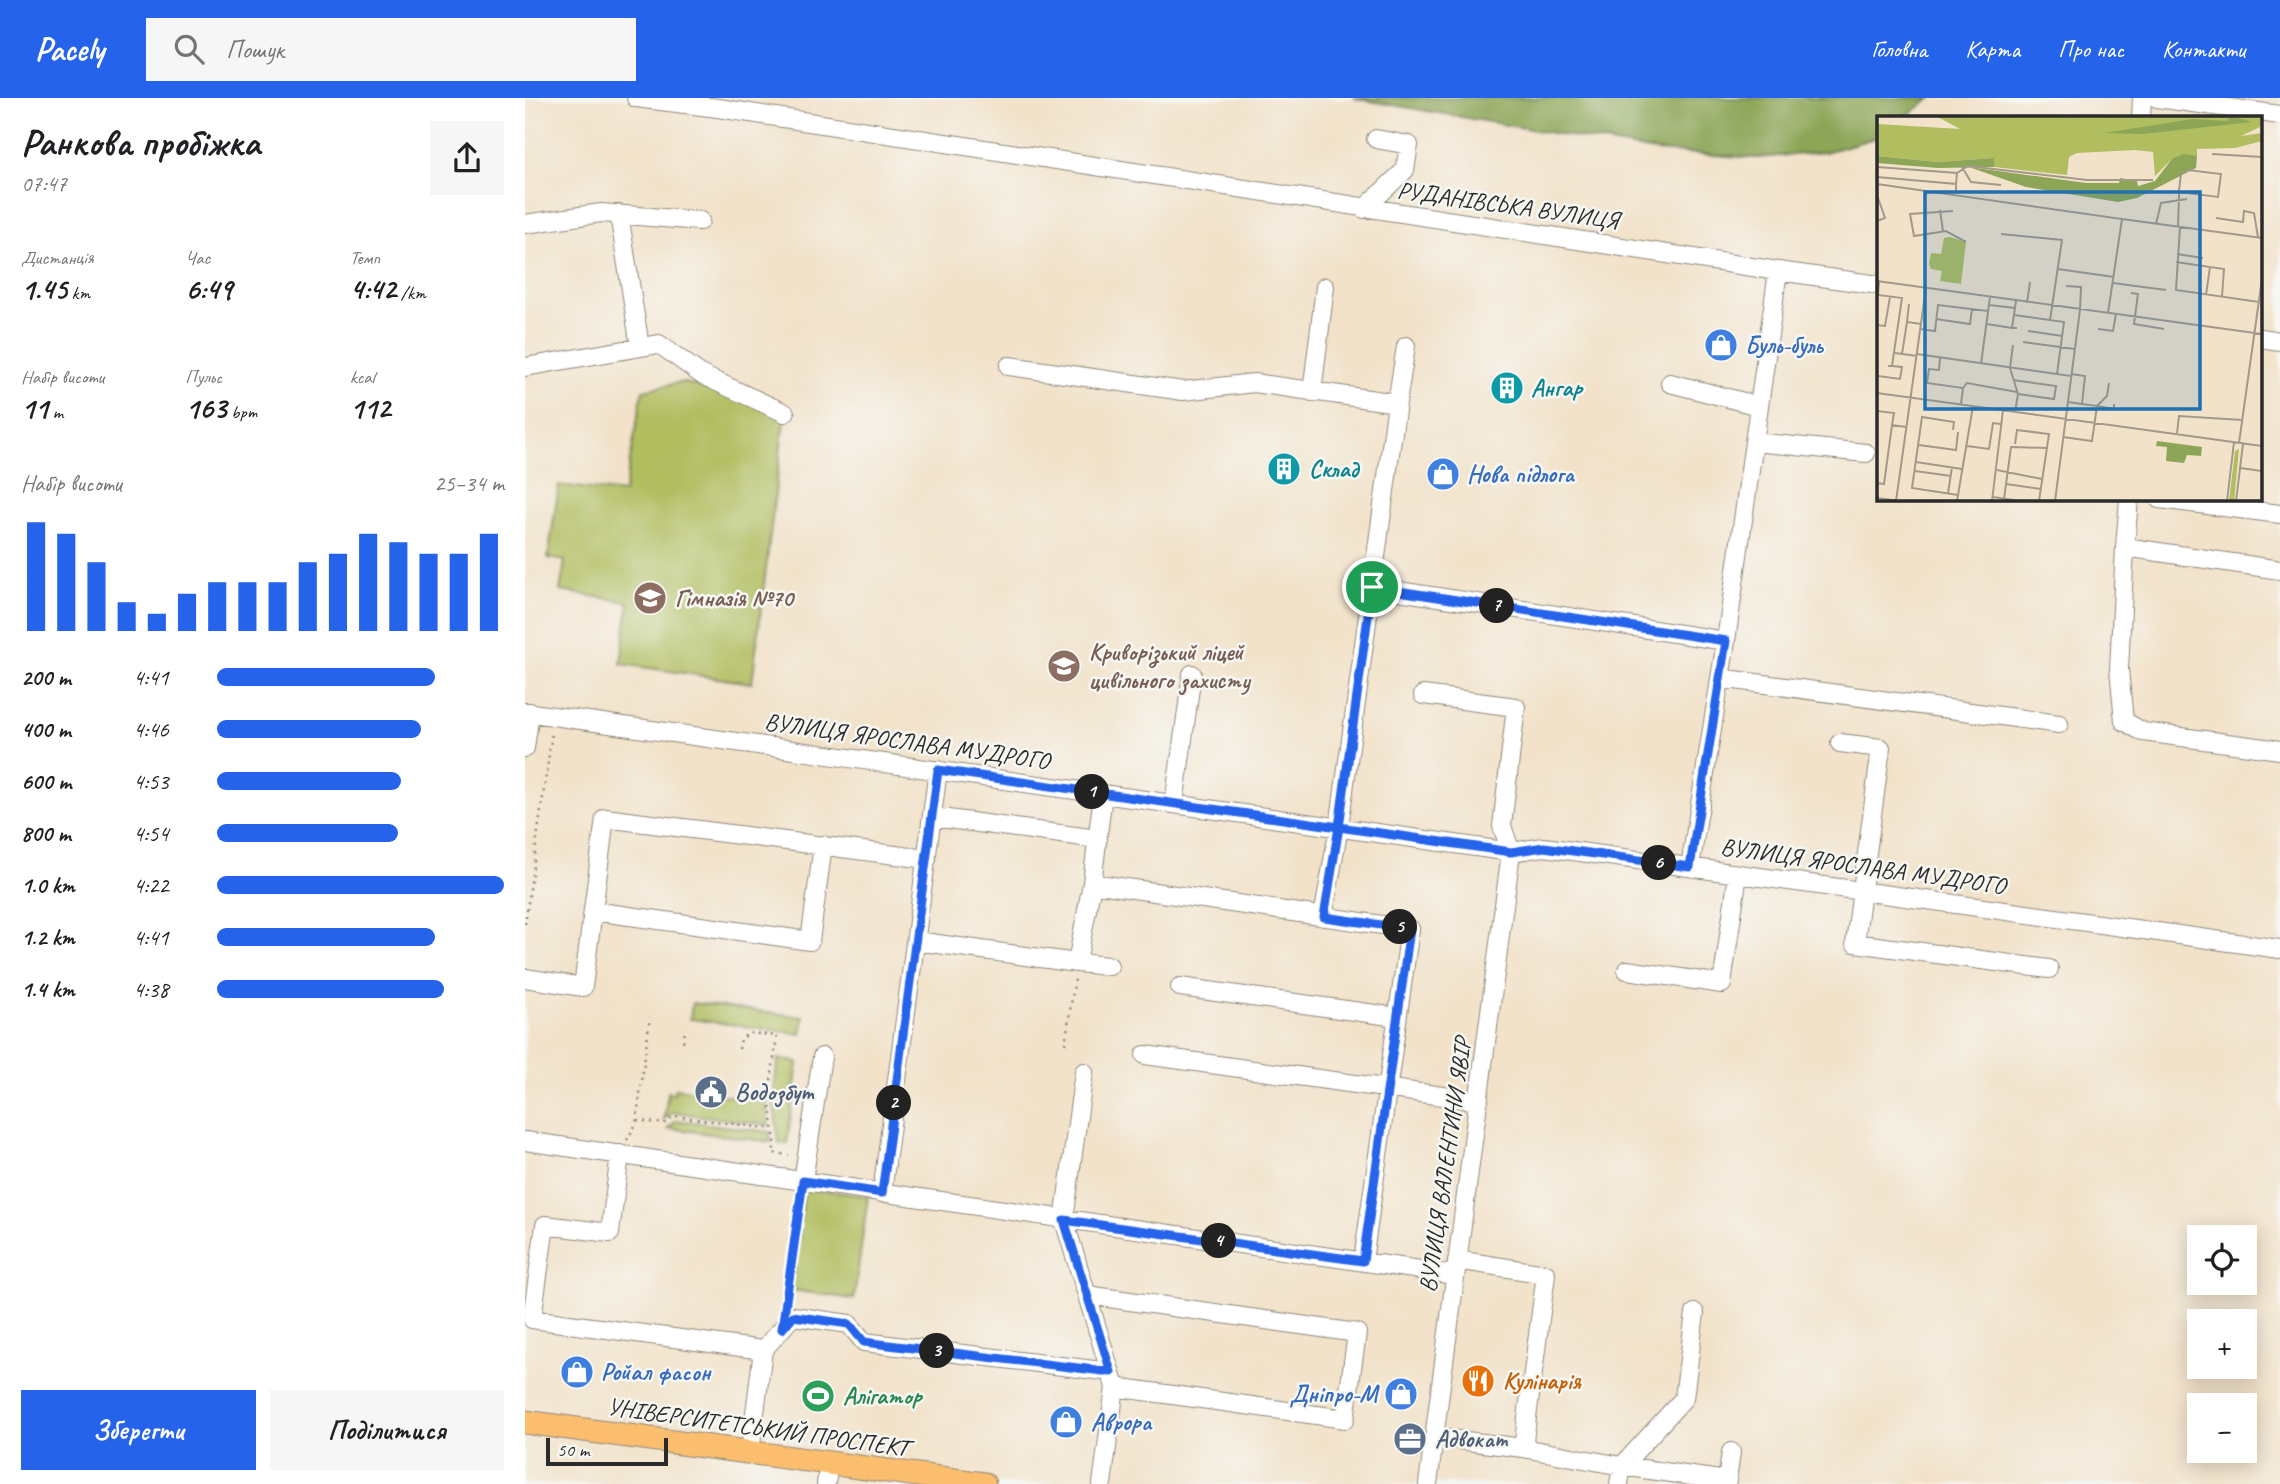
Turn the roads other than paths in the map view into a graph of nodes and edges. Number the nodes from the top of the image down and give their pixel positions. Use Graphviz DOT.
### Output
graph roads {
  1 [pos="636,98"];
  2 [pos="2142,98"];
  3 [pos="2157,98"];
  4 [pos="718,103"];
  5 [pos="2141,116"];
  6 [pos="2280,116"];
  7 [pos="1376,139"];
  8 [pos="1364,209"];
  9 [pos="619,214"];
  10 [pos="700,221"];
  11 [pos="525,224"];
  12 [pos="1778,271"];
  13 [pos="1877,285"];
  14 [pos="1325,287"];
  15 [pos="1406,346"];
  16 [pos="639,347"];
  17 [pos="1009,366"];
  18 [pos="525,367"];
  19 [pos="1670,383"];
  20 [pos="1312,392"];
  21 [pos="1397,403"];
  22 [pos="1759,406"];
  23 [pos="785,413"];
  24 [pos="1754,442"];
  25 [pos="1866,453"];
  26 [pos="2129,500"];
  27 [pos="2167,500"];
  28 [pos="2280,514"];
  29 [pos="2125,547"];
  30 [pos="2280,570"];
  31 [pos="1372,587"];
  32 [pos="1726,641"];
  33 [pos="1192,674"];
  34 [pos="1720,678"];
  35 [pos="1423,695"];
  36 [pos="528,712"];
  37 [pos="2059,724"];
  38 [pos="1840,743"];
  39 [pos="525,748"];
  40 [pos="2280,750"];
  41 [pos="938,770"];
  42 [pos="1103,794"];
  43 [pos="1174,804"];
  44 [pos="933,817"];
  45 [pos="1339,827"];
  46 [pos="1098,839"];
  47 [pos="823,845"];
  48 [pos="1511,852"];
  49 [pos="927,859"];
  50 [pos="1690,867"];
  51 [pos="1738,874"];
  52 [pos="1092,883"];
  53 [pos="1861,891"];
  54 [pos="593,911"];
  55 [pos="1324,917"];
  56 [pos="916,941"];
  57 [pos="2280,949"];
  58 [pos="1077,963"];
  59 [pos="1109,966"];
  60 [pos="2049,969"];
  61 [pos="1627,970"];
  62 [pos="525,978"];
  63 [pos="1180,987"];
  64 [pos="1397,1017"];
  65 [pos="1145,1055"];
  66 [pos="822,1057"];
  67 [pos="1084,1072"];
  68 [pos="1388,1087"];
  69 [pos="1479,1101"];
  70 [pos="525,1141"];
  71 [pos="620,1154"];
  72 [pos="803,1181"];
  73 [pos="882,1193"];
  74 [pos="1064,1220"];
  75 [pos="1363,1261"];
  76 [pos="1456,1267"];
  77 [pos="1087,1295"];
  78 [pos="1695,1313"];
  79 [pos="763,1350"];
  80 [pos="1113,1380"];
  81 [pos="525,1422"];
  82 [pos="1434,1437"];
  83 [pos="1523,1448"];
  84 [pos="750,1452"];
  85 [pos="1731,1452"];
  86 [pos="1622,1466"];
  87 [pos="827,1473"];
  88 [pos="984,1484"];
  89 [pos="1102,1484"];
  90 [pos="1428,1484"];
  91 [pos="1619,1484"];
  1 -- 4 [label="street, РУДАНІВСЬКА ВУЛИЦЯ"];
  2 -- 5 [label="street"];
  3 -- 6 [label="street"];
  4 -- 8 [label="street, РУДАНІВСЬКА ВУЛИЦЯ"];
  7 -- 8 [label="street"];
  8 -- 12 [label="street, РУДАНІВСЬКА ВУЛИЦЯ"];
  9 -- 10 [label="street"];
  9 -- 11 [label="street"];
  9 -- 16 [label="street"];
  12 -- 13 [label="street, РУДАНІВСЬКА ВУЛИЦЯ"];
  12 -- 22 [label="street"];
  14 -- 20 [label="street"];
  15 -- 21 [label="street"];
  16 -- 18 [label="street"];
  16 -- 23 [label="street"];
  17 -- 20 [label="street"];
  19 -- 22 [label="street"];
  20 -- 21 [label="street"];
  21 -- 31 [label="street"];
  22 -- 24 [label="street"];
  24 -- 25 [label="street"];
  24 -- 32 [label="street"];
  26 -- 29 [label="street"];
  27 -- 28 [label="street"];
  29 -- 30 [label="street"];
  29 -- 40 [label="street"];
  31 -- 32 [label="street"];
  31 -- 45 [label="street"];
  32 -- 34 [label="street"];
  33 -- 43 [label="street"];
  34 -- 37 [label="street"];
  34 -- 50 [label="street"];
  35 -- 48 [label="street"];
  36 -- 39 [label="street"];
  36 -- 41 [label="street, ВУЛИЦЯ ЯРОСЛАВА МУДРОГО"];
  38 -- 53 [label="street"];
  41 -- 42 [label="street, ВУЛИЦЯ ЯРОСЛАВА МУДРОГО"];
  41 -- 44 [label="street"];
  42 -- 43 [label="street, ВУЛИЦЯ ЯРОСЛАВА МУДРОГО"];
  42 -- 46 [label="street"];
  43 -- 45 [label="street, ВУЛИЦЯ ЯРОСЛАВА МУДРОГО"];
  44 -- 46 [label="street"];
  44 -- 49 [label="street"];
  45 -- 48 [label="street, ВУЛИЦЯ ЯРОСЛАВА МУДРОГО"];
  45 -- 55 [label="street"];
  46 -- 52 [label="street"];
  47 -- 49 [label="street"];
  47 -- 54 [label="street"];
  47 -- 54 [label="street"];
  48 -- 50 [label="street, ВУЛИЦЯ ЯРОСЛАВА МУДРОГО"];
  48 -- 69 [label="street, ВУЛИЦЯ ВАЛЕНТИНИ ЯВІР"];
  49 -- 56 [label="street"];
  50 -- 51 [label="street, ВУЛИЦЯ ЯРОСЛАВА МУДРОГО"];
  51 -- 53 [label="street, ВУЛИЦЯ ЯРОСЛАВА МУДРОГО"];
  51 -- 61 [label="street"];
  52 -- 55 [label="street"];
  52 -- 58 [label="street"];
  53 -- 57 [label="street, ВУЛИЦЯ ЯРОСЛАВА МУДРОГО"];
  53 -- 60 [label="street"];
  54 -- 62 [label="street"];
  55 -- 64 [label="street"];
  56 -- 58 [label="street"];
  56 -- 73 [label="street"];
  58 -- 59 [label="street"];
  63 -- 64 [label="street"];
  64 -- 68 [label="street"];
  65 -- 68 [label="street"];
  66 -- 72 [label="street"];
  67 -- 74 [label="street"];
  68 -- 69 [label="street"];
  68 -- 75 [label="street"];
  69 -- 76 [label="street, ВУЛИЦЯ ВАЛЕНТИНИ ЯВІР"];
  70 -- 71 [label="street"];
  71 -- 72 [label="street"];
  71 -- 79 [label="street"];
  72 -- 73 [label="street"];
  73 -- 74 [label="street"];
  74 -- 75 [label="street"];
  74 -- 77 [label="street"];
  75 -- 76 [label="street"];
  76 -- 82 [label="street, ВУЛИЦЯ ВАЛЕНТИНИ ЯВІР"];
  76 -- 83 [label="street"];
  77 -- 80 [label="street"];
  77 -- 80 [label="street"];
  78 -- 86 [label="street"];
  79 -- 80 [label="street"];
  79 -- 84 [label="street"];
  80 -- 89 [label="street"];
  81 -- 84 [label="main road, УНІВЕРСИТЕТСЬКИЙ ПРОСПЕКТ"];
  82 -- 83 [label="street"];
  82 -- 90 [label="street, ВУЛИЦЯ ВАЛЕНТИНИ ЯВІР"];
  83 -- 86 [label="street"];
  84 -- 87 [label="main road, УНІВЕРСИТЕТСЬКИЙ ПРОСПЕКТ"];
  85 -- 86 [label="street"];
  86 -- 91 [label="street"];
  87 -- 88 [label="main road, УНІВЕРСИТЕТСЬКИЙ ПРОСПЕКТ"];
}
